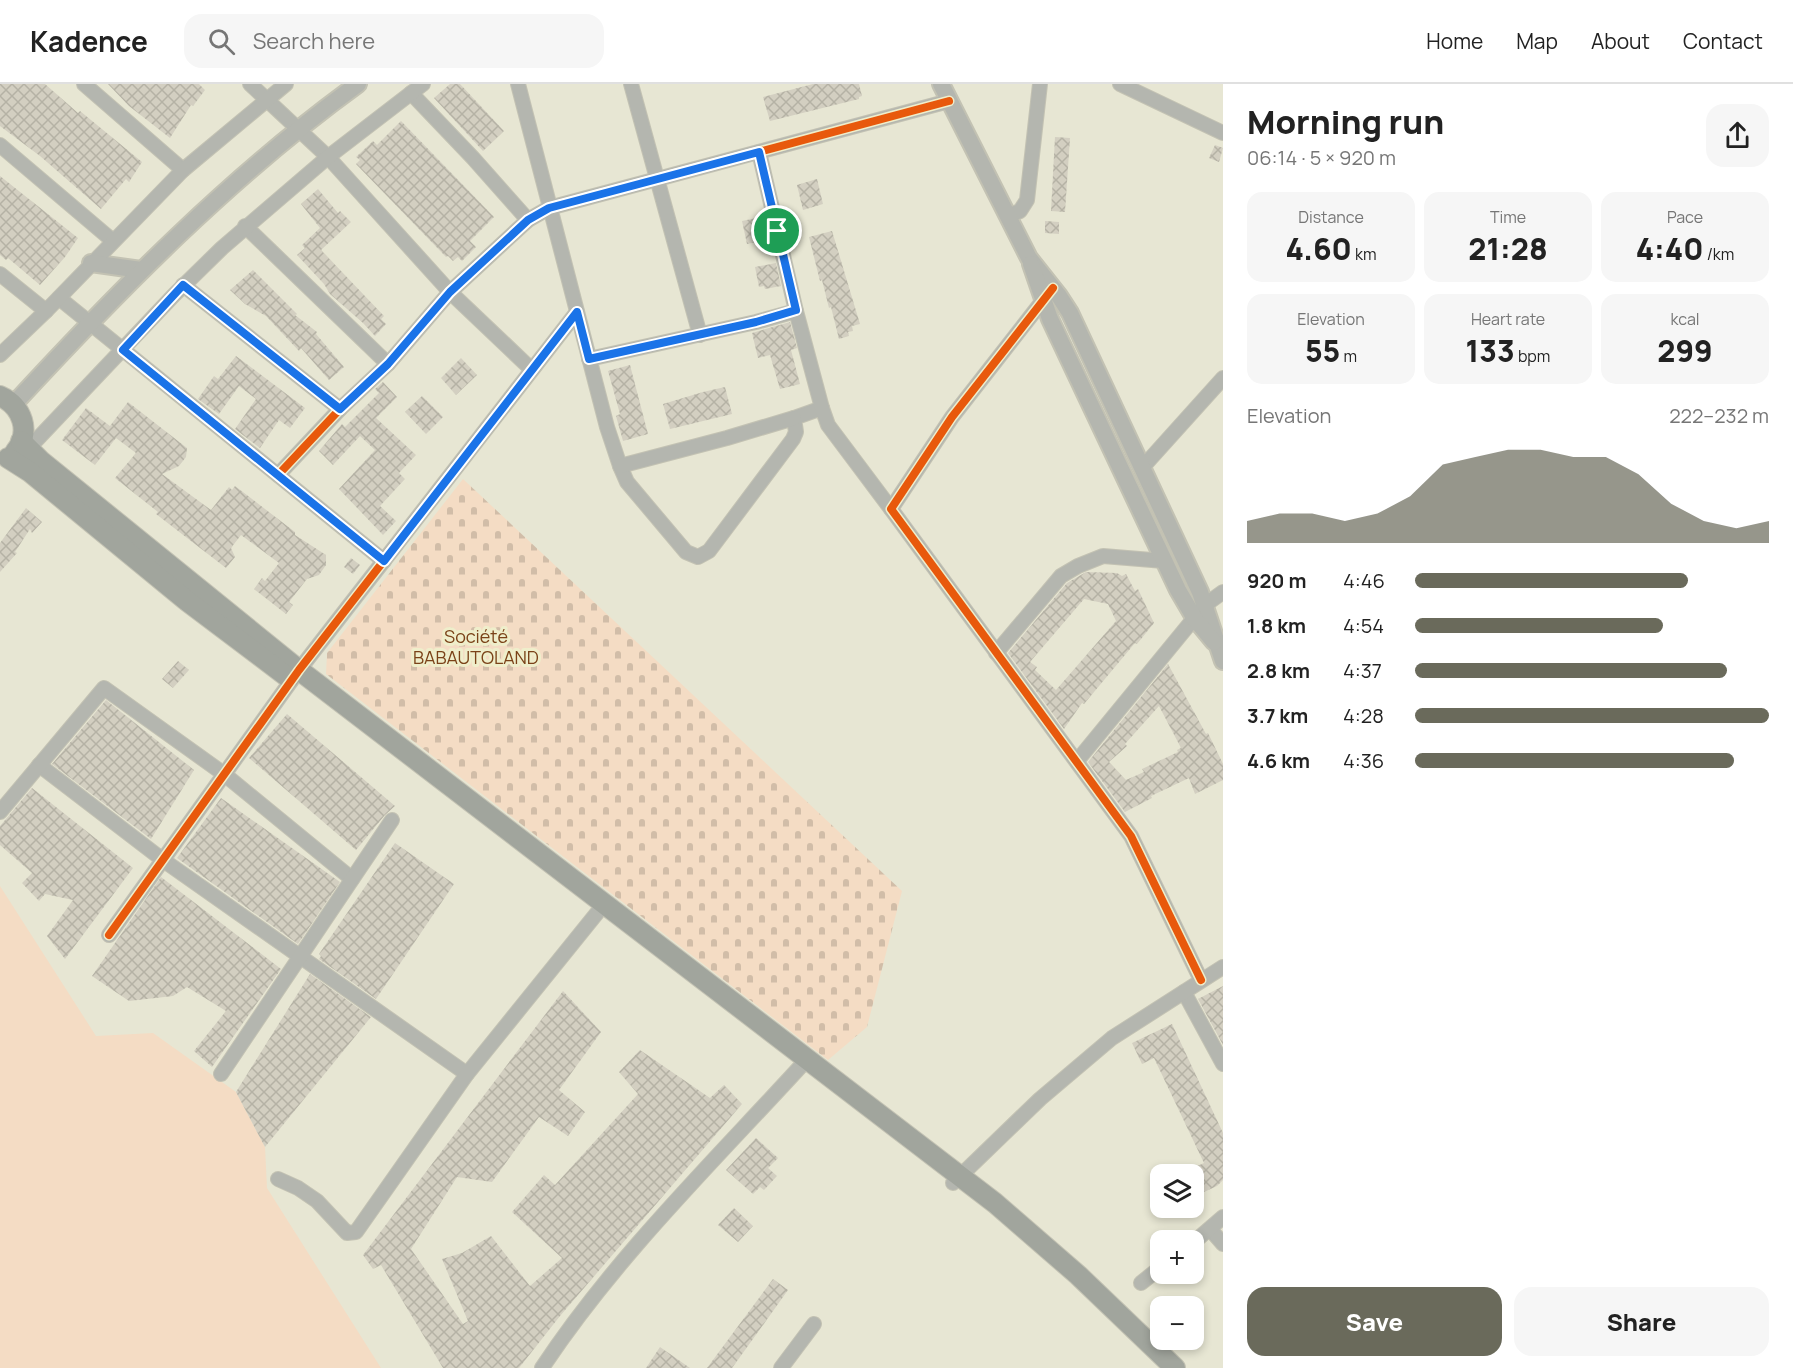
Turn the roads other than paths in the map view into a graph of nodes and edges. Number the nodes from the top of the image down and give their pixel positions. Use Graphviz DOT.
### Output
graph roads {
  1 [pos="84,84"];
  2 [pos="250,84"];
  3 [pos="286,84"];
  4 [pos="358,84"];
  5 [pos="423,84"];
  6 [pos="518,84"];
  7 [pos="631,84"];
  8 [pos="941,84"];
  9 [pos="1040,84"];
  10 [pos="1120,84"];
  11 [pos="411,93"];
  12 [pos="268,99"];
  13 [pos="949,100"];
  14 [pos="299,129"];
  15 [pos="1223,133"];
  16 [pos="0,145"];
  17 [pos="759,152"];
  18 [pos="328,157"];
  19 [pos="183,170"];
  20 [pos="657,180"];
  21 [pos="549,208"];
  22 [pos="1008,216"];
  23 [pos="528,220"];
  24 [pos="245,226"];
  25 [pos="113,241"];
  26 [pos="1029,258"];
  27 [pos="91,263"];
  28 [pos="141,270"];
  29 [pos="0,274"];
  30 [pos="183,285"];
  31 [pos="1053,288"];
  32 [pos="450,292"];
  33 [pos="59,298"];
  34 [pos="1042,302"];
  35 [pos="796,310"];
  36 [pos="46,311"];
  37 [pos="577,312"];
  38 [pos="90,323"];
  39 [pos="700,335"];
  40 [pos="123,350"];
  41 [pos="0,355"];
  42 [pos="589,359"];
  43 [pos="388,364"];
  44 [pos="531,369"];
  45 [pos="1223,378"];
  46 [pos="7,400"];
  47 [pos="822,408"];
  48 [pos="340,409"];
  49 [pos="794,418"];
  50 [pos="24,445"];
  51 [pos="4,459"];
  52 [pos="620,465"];
  53 [pos="1142,468"];
  54 [pos="278,475"];
  55 [pos="891,509"];
  56 [pos="384,561"];
  57 [pos="1164,561"];
  58 [pos="1223,592"];
  59 [pos="1200,612"];
  60 [pos="996,653"];
  61 [pos="1223,661"];
  62 [pos="296,676"];
  63 [pos="1077,761"];
  64 [pos="39,765"];
  65 [pos="224,774"];
  66 [pos="0,812"];
  67 [pos="392,820"];
  68 [pos="163,860"];
  69 [pos="352,879"];
  70 [pos="597,913"];
  71 [pos="109,935"];
  72 [pos="300,956"];
  73 [pos="1223,967"];
  74 [pos="1201,980"];
  75 [pos="1184,992"];
  76 [pos="1223,1064"];
  77 [pos="800,1067"];
  78 [pos="221,1074"];
  79 [pos="467,1074"];
  80 [pos="278,1179"];
  81 [pos="957,1180"];
  82 [pos="1223,1217"];
  83 [pos="1210,1229"];
  84 [pos="1204,1234"];
  85 [pos="1223,1244"];
  86 [pos="1150,1276"];
  87 [pos="1141,1283"];
  88 [pos="814,1324"];
  89 [pos="542,1368"];
  90 [pos="782,1368"];
  91 [pos="1159,1368"];
  92 [pos="1175,1368"];
  1 -- 19 [label="street"];
  2 -- 12 [label="street"];
  3 -- 12 [label="street"];
  4 -- 14 [label="street"];
  5 -- 11 [label="street"];
  6 -- 21 [label="street"];
  7 -- 20 [label="street"];
  8 -- 13 [label="street"];
  9 -- 22 [label="street"];
  10 -- 15 [label="street"];
  11 -- 18 [label="street"];
  11 -- 23 [label="street"];
  12 -- 14 [label="street"];
  12 -- 19 [label="street"];
  13 -- 17 [label="street"];
  13 -- 22 [label="street"];
  14 -- 18 [label="street"];
  14 -- 28 [label="street"];
  16 -- 25 [label="street"];
  17 -- 20 [label="street"];
  17 -- 35 [label="street"];
  18 -- 24 [label="street"];
  18 -- 32 [label="street"];
  19 -- 25 [label="street"];
  20 -- 21 [label="street"];
  20 -- 39 [label="street"];
  21 -- 23 [label="street"];
  21 -- 37 [label="street"];
  22 -- 26 [label="street"];
  23 -- 32 [label="street"];
  24 -- 30 [label="street"];
  24 -- 43 [label="street"];
  25 -- 27 [label="street"];
  26 -- 31 [label="street"];
  26 -- 34 [label="street"];
  27 -- 28 [label="street"];
  27 -- 33 [label="street"];
  28 -- 38 [label="street"];
  29 -- 36 [label="street"];
  30 -- 40 [label="street"];
  30 -- 48 [label="street"];
  31 -- 34 [label="street"];
  31 -- 53 [label="street"];
  32 -- 43 [label="street"];
  32 -- 44 [label="street"];
  33 -- 36 [label="street"];
  33 -- 38 [label="street"];
  34 -- 55 [label="street"];
  34 -- 57 [label="street"];
  35 -- 39 [label="street"];
  35 -- 47 [label="street"];
  36 -- 41 [label="street"];
  37 -- 42 [label="street"];
  37 -- 44 [label="street"];
  38 -- 40 [label="street"];
  38 -- 46 [label="street"];
  39 -- 42 [label="street"];
  40 -- 50 [label="street"];
  40 -- 54 [label="street"];
  42 -- 52 [label="street"];
  43 -- 48 [label="street"];
  44 -- 56 [label="street"];
  45 -- 53 [label="street"];
  46 -- 50 [label="main road"];
  47 -- 49 [label="street"];
  47 -- 55 [label="street"];
  48 -- 54 [label="street"];
  49 -- 52 [label="street"];
  49 -- 52 [label="street"];
  50 -- 51 [label="main road"];
  50 -- 62 [label="main road"];
  51 -- 62 [label="main road"];
  53 -- 59 [label="street"];
  54 -- 56 [label="street"];
  55 -- 60 [label="street"];
  56 -- 62 [label="street"];
  57 -- 59 [label="street"];
  57 -- 60 [label="street"];
  58 -- 59 [label="street"];
  59 -- 61 [label="street"];
  59 -- 63 [label="street"];
  60 -- 63 [label="street"];
  62 -- 65 [label="street"];
  62 -- 70 [label="main road"];
  62 -- 81 [label="main road"];
  63 -- 74 [label="street"];
  64 -- 65 [label="street"];
  64 -- 66 [label="street"];
  64 -- 68 [label="street"];
  65 -- 68 [label="street"];
  65 -- 69 [label="street"];
  67 -- 69 [label="street"];
  68 -- 71 [label="street"];
  68 -- 72 [label="street"];
  69 -- 72 [label="street"];
  70 -- 77 [label="main road"];
  70 -- 79 [label="street"];
  72 -- 78 [label="street"];
  72 -- 79 [label="street"];
  73 -- 74 [label="street"];
  74 -- 75 [label="street"];
  75 -- 76 [label="street"];
  75 -- 81 [label="street"];
  77 -- 81 [label="main road"];
  77 -- 89 [label="street"];
  79 -- 80 [label="street"];
  81 -- 91 [label="main road"];
  81 -- 92 [label="main road"];
  82 -- 83 [label="street"];
  83 -- 84 [label="street"];
  83 -- 85 [label="street"];
  86 -- 87 [label="street"];
  88 -- 90 [label="street"];
}
